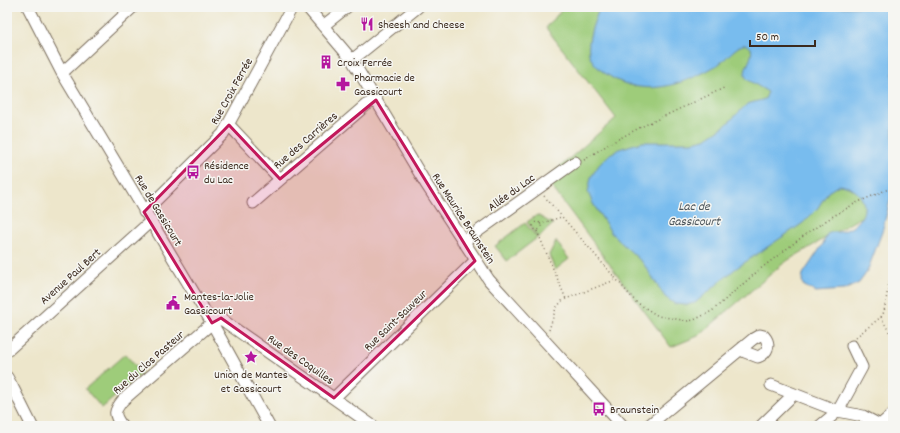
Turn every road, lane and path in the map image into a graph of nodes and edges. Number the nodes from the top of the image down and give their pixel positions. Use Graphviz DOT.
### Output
graph roads {
  1 [pos="28,7"];
  2 [pos="133,7"];
  3 [pos="292,7"];
  4 [pos="307,7"];
  5 [pos="346,7"];
  6 [pos="418,7"];
  7 [pos="323,26"];
  8 [pos="352,60"];
  9 [pos="62,73"];
  10 [pos="724,88"];
  11 [pos="376,100"];
  12 [pos="229,125"];
  13 [pos="575,162"];
  14 [pos="280,180"];
  15 [pos="893,187"];
  16 [pos="538,189"];
  17 [pos="253,202"];
  18 [pos="144,212"];
  19 [pos="561,217"];
  20 [pos="151,221"];
  21 [pos="540,224"];
  22 [pos="537,231"];
  23 [pos="463,242"];
  24 [pos="893,259"];
  25 [pos="475,261"];
  26 [pos="615,280"];
  27 [pos="566,299"];
  28 [pos="881,317"];
  29 [pos="212,323"];
  30 [pos="537,335"];
  31 [pos="893,339"];
  32 [pos="852,346"];
  33 [pos="743,347"];
  34 [pos="7,351"];
  35 [pos="7,377"];
  36 [pos="771,385"];
  37 [pos="10,392"];
  38 [pos="794,394"];
  39 [pos="334,398"];
  40 [pos="838,411"];
  41 [pos="893,414"];
  42 [pos="32,426"];
  43 [pos="122,426"];
  44 [pos="269,426"];
  45 [pos="373,426"];
  46 [pos="623,426"];
  47 [pos="648,426"];
  48 [pos="761,426"];
  49 [pos="820,426"];
  50 [pos="879,426"];
  1 -- 9 [label="street, Rue de Gassicourt"];
  2 -- 9 [label="street"];
  3 -- 12 [label="street, Rue Croix Ferrée"];
  4 -- 7 [label="street, Rue Maurice Braunstein"];
  5 -- 7 [label="street"];
  6 -- 8 [label="street"];
  7 -- 8 [label="street, Rue Maurice Braunstein"];
  8 -- 11 [label="street, Rue Maurice Braunstein"];
  9 -- 18 [label="street, Rue de Gassicourt"];
  10 -- 13 [label="path"];
  11 -- 14 [label="street, Rue des Carrières"];
  11 -- 23 [label="street, Rue Maurice Braunstein"];
  12 -- 14 [label="street"];
  12 -- 18 [label="street, Rue Croix Ferrée"];
  13 -- 16 [label="street, Allée du Lac"];
  14 -- 17 [label="street, Rue des Carrières"];
  15 -- 26 [label="path"];
  16 -- 19 [label="path"];
  16 -- 23 [label="street, Allée du Lac"];
  18 -- 20 [label="street, Rue de Gassicourt"];
  19 -- 21 [label="path"];
  19 -- 26 [label="path"];
  20 -- 29 [label="street, Rue de Gassicourt"];
  20 -- 34 [label="street, Avenue Paul Bert"];
  21 -- 22 [label="path"];
  21 -- 22 [label="path"];
  22 -- 27 [label="path"];
  23 -- 25 [label="street, Rue Maurice Braunstein"];
  24 -- 28 [label="path"];
  25 -- 30 [label="street, Rue Maurice Braunstein"];
  25 -- 39 [label="street, Rue Saint-Sauveur"];
  26 -- 27 [label="path"];
  27 -- 30 [label="path"];
  28 -- 31 [label="path"];
  28 -- 32 [label="path"];
  29 -- 39 [label="street, Rue des Coquilles"];
  29 -- 43 [label="street, Rue du Clos Pasteur"];
  29 -- 44 [label="street, Rue de Gassicourt"];
  30 -- 46 [label="street, Rue Maurice Braunstein"];
  32 -- 40 [label="street"];
  33 -- 47 [label="street"];
  35 -- 37 [label="street"];
  36 -- 38 [label="street"];
  37 -- 42 [label="street"];
  38 -- 40 [label="street"];
  38 -- 48 [label="street"];
  39 -- 45 [label="street, Rue des Coquilles"];
  40 -- 49 [label="street"];
  40 -- 50 [label="street"];
  41 -- 50 [label="street"];
}
